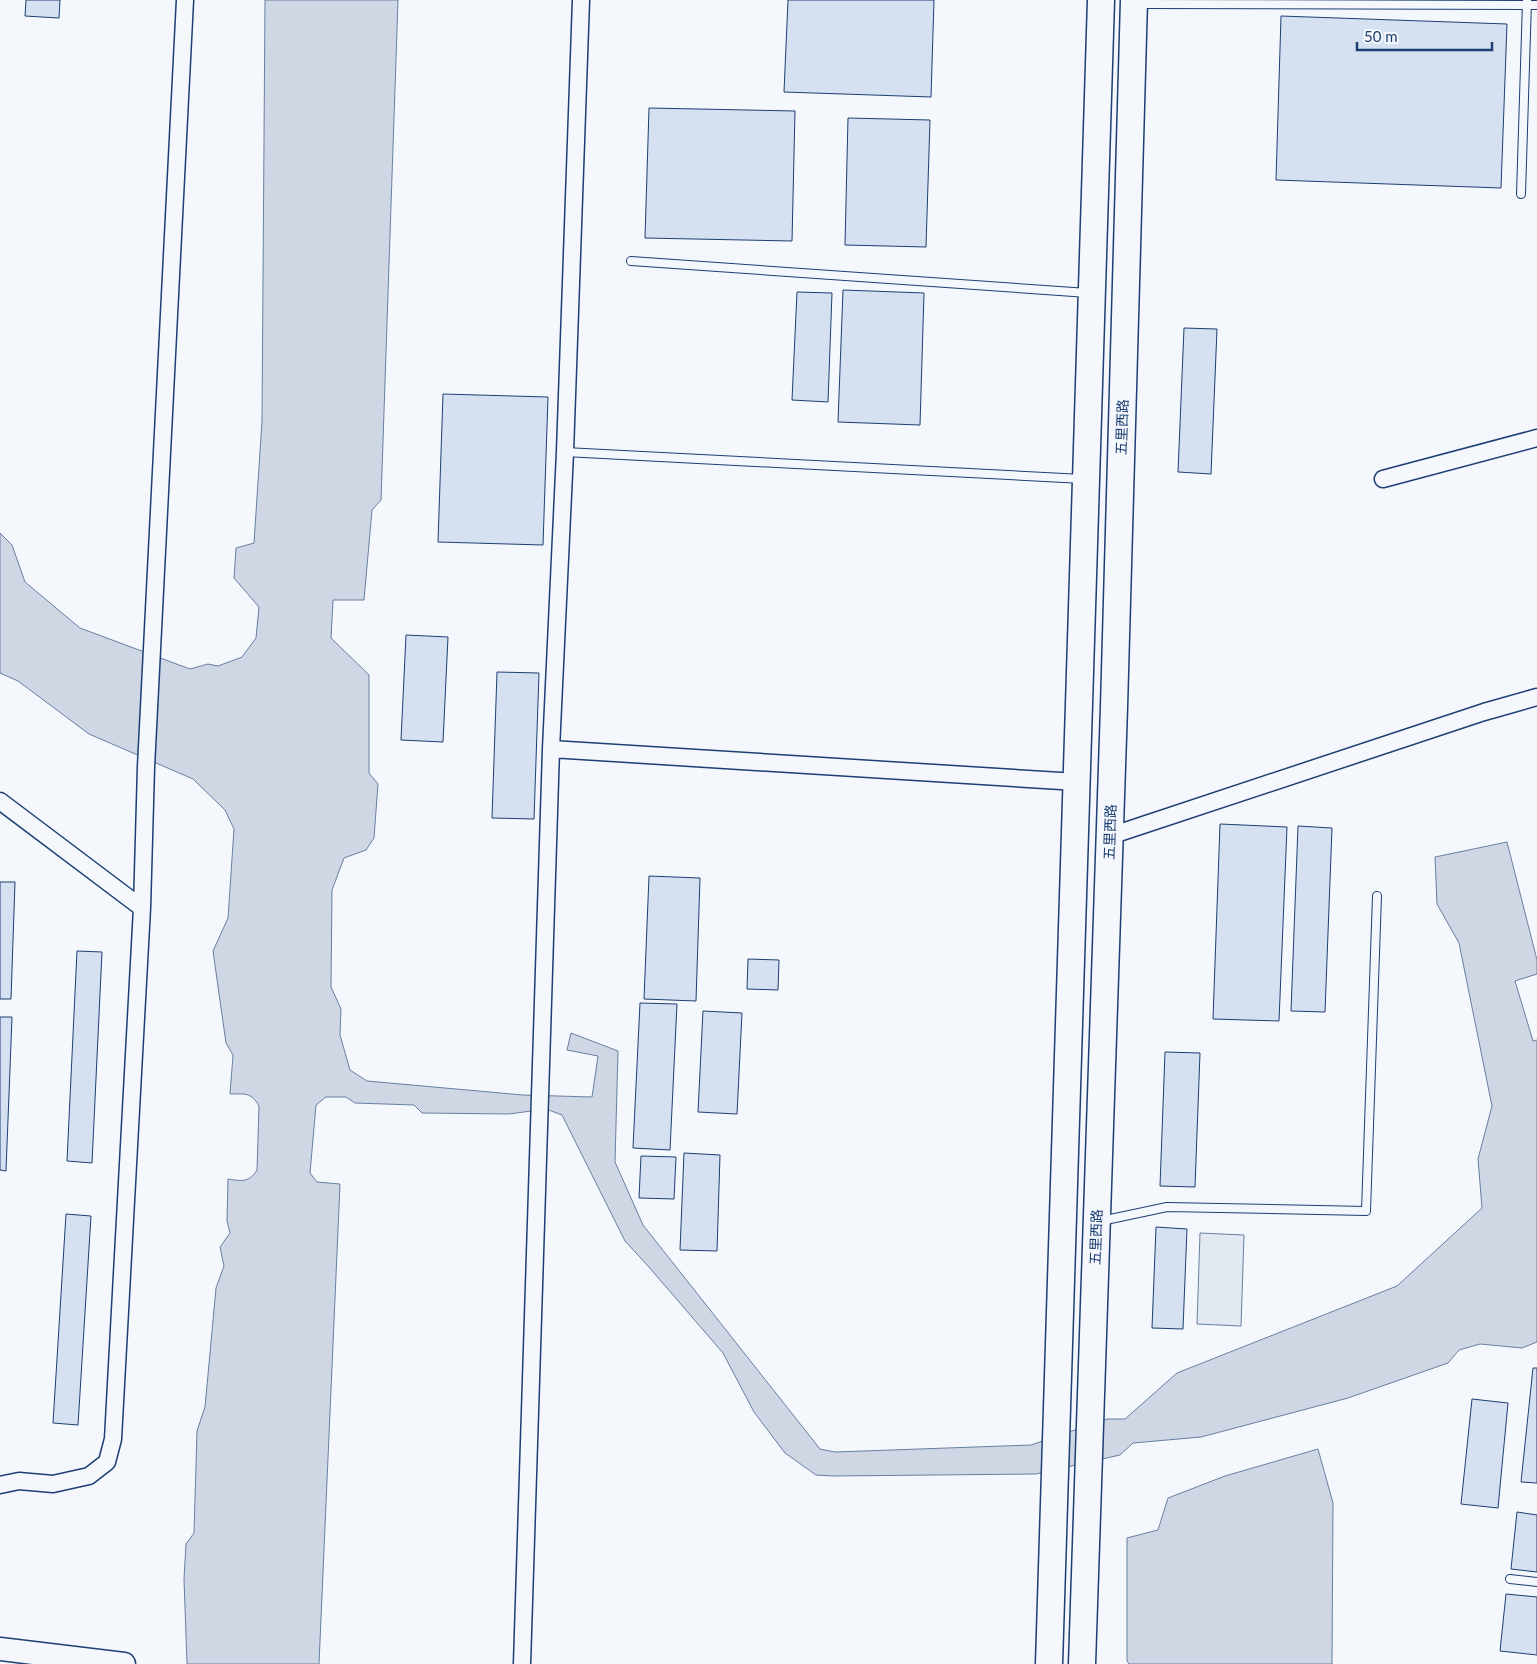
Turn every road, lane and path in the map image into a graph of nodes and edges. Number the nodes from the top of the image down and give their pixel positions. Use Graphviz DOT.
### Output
graph roads {
  1 [pos="185,0"];
  2 [pos="581,0"];
  3 [pos="1101,0"];
  4 [pos="1134,2"];
  5 [pos="1527,3"];
  6 [pos="1537,6"];
  7 [pos="1520,194"];
  8 [pos="631,261"];
  9 [pos="1092,294"];
  10 [pos="1537,438"];
  11 [pos="566,452"];
  12 [pos="1086,479"];
  13 [pos="1383,479"];
  14 [pos="1537,697"];
  15 [pos="551,749"];
  16 [pos="1077,782"];
  17 [pos="0,801"];
  18 [pos="1110,836"];
  19 [pos="1377,896"];
  20 [pos="142,908"];
  21 [pos="1097,1222"];
  22 [pos="0,1485"];
  23 [pos="1510,1579"];
  24 [pos="1537,1582"];
  25 [pos="0,1649"];
  26 [pos="124,1664"];
  27 [pos="522,1664"];
  28 [pos="1050,1664"];
  29 [pos="1082,1664"];
  1 -- 20 [label="street"];
  2 -- 11 [label="street"];
  3 -- 9 [label="main road"];
  4 -- 5 [label="lane"];
  4 -- 18 [label="main road, 五里西路"];
  5 -- 6 [label="lane"];
  5 -- 7 [label="lane"];
  8 -- 9 [label="lane"];
  9 -- 12 [label="main road"];
  10 -- 13 [label="street"];
  11 -- 12 [label="lane"];
  11 -- 15 [label="street"];
  12 -- 16 [label="main road"];
  14 -- 18 [label="street"];
  15 -- 16 [label="street"];
  15 -- 27 [label="street"];
  16 -- 28 [label="main road"];
  17 -- 20 [label="street"];
  18 -- 21 [label="main road, 五里西路"];
  19 -- 21 [label="lane"];
  20 -- 22 [label="street"];
  21 -- 29 [label="main road, 五里西路"];
  23 -- 24 [label="lane"];
  25 -- 26 [label="main road"];
}
